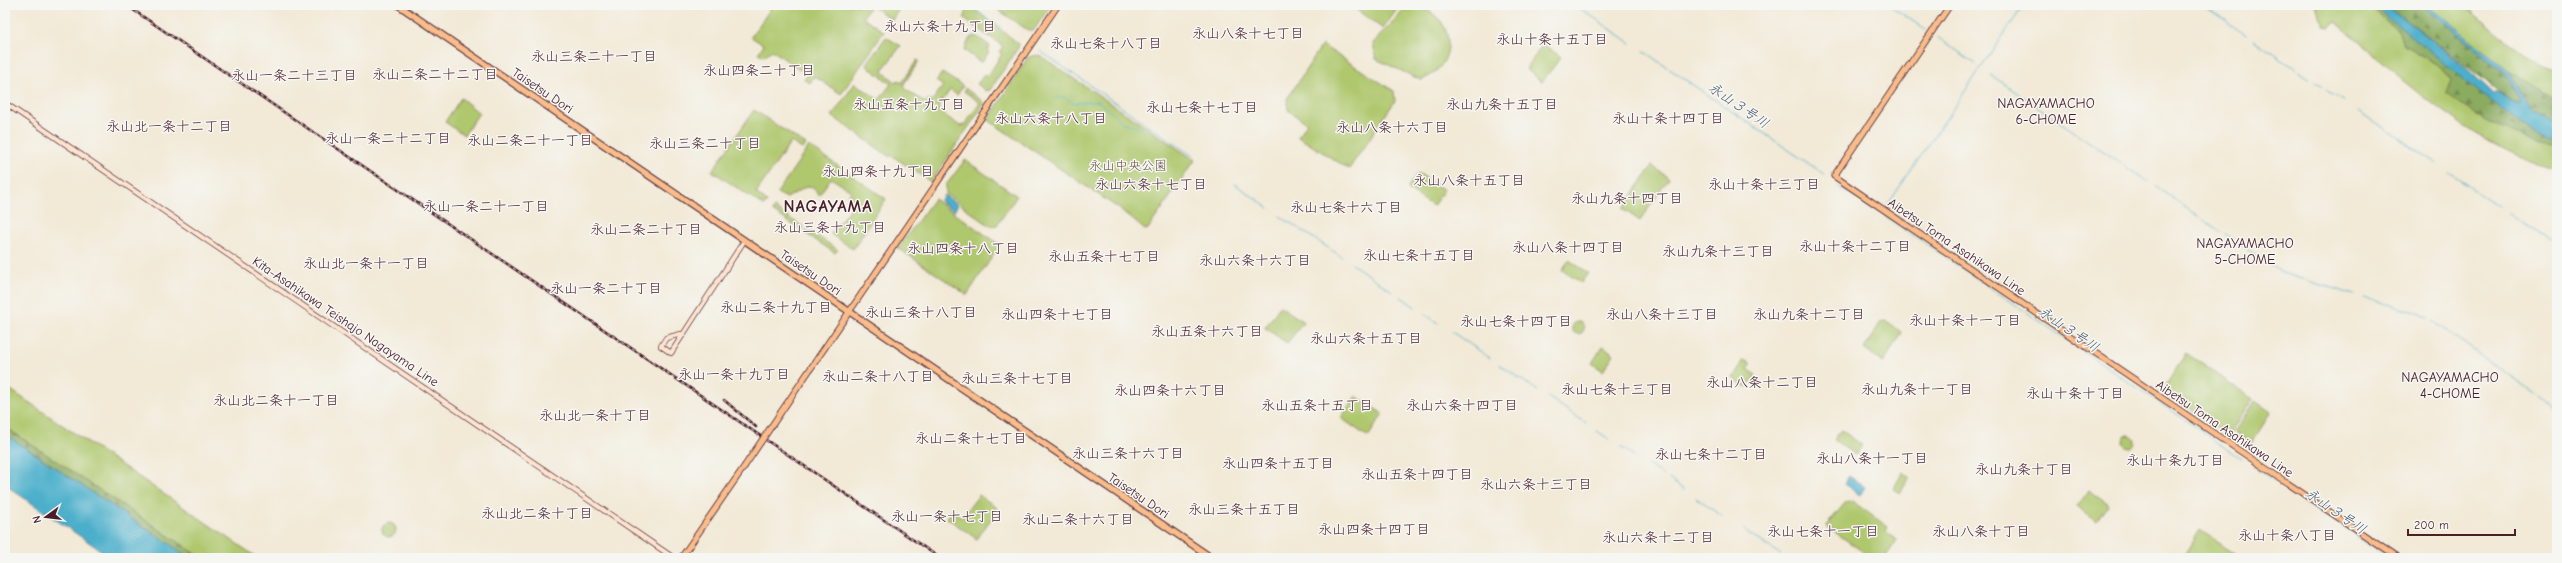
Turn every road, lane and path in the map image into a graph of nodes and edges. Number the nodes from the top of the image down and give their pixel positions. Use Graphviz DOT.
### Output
graph roads {
  1 [pos="398,5"];
  2 [pos="1058,5"];
  3 [pos="1950,5"];
  4 [pos="5,103"];
  5 [pos="744,241"];
  6 [pos="848,311"];
  7 [pos="681,334"];
  8 [pos="674,558"];
  9 [pos="681,558"];
  10 [pos="1212,558"];
  11 [pos="2398,558"];
  1 -- 5 [label="highway, Taisetsu Dori"];
  2 -- 6 [label="main road"];
  3 -- 11 [label="main road, Aibetsu Toma Asahikawa Line"];
  4 -- 8 [label="main road, Kita-Asahikawa Teishajo Nagayama Line"];
  5 -- 6 [label="highway, Taisetsu Dori"];
  5 -- 7 [label="main road"];
  6 -- 9 [label="main road, bridge"];
  6 -- 10 [label="highway, Taisetsu Dori"];
  7 -- 7 [label="main road"];
}
